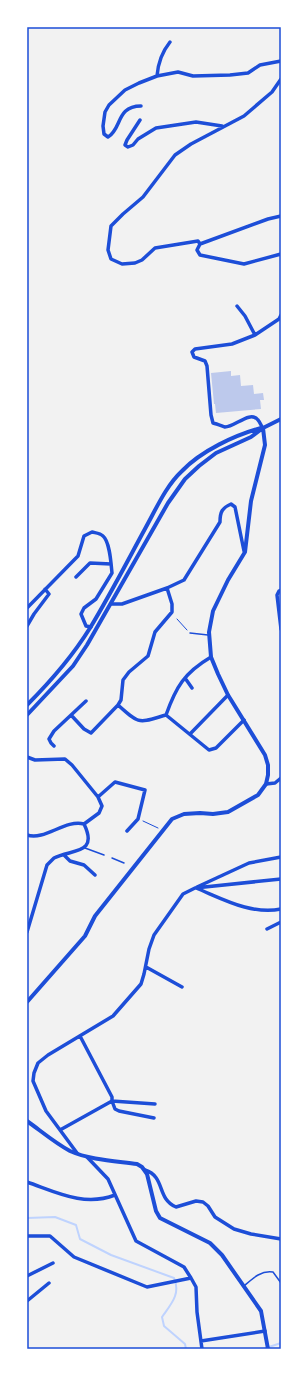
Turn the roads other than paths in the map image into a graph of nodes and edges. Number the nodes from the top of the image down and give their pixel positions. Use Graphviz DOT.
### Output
graph roads {
  1 [pos="170,42"];
  2 [pos="281,61"];
  3 [pos="157,76"];
  4 [pos="281,79"];
  5 [pos="141,106"];
  6 [pos="140,120"];
  7 [pos="224,127"];
  8 [pos="281,216"];
  9 [pos="200,244"];
  10 [pos="281,254"];
  11 [pos="237,306"];
  12 [pos="281,315"];
  13 [pos="255,335"];
  14 [pos="281,419"];
  15 [pos="263,428"];
  16 [pos="245,552"];
  17 [pos="110,564"];
  18 [pos="76,578"];
  19 [pos="167,588"];
  20 [pos="45,589"];
  21 [pos="281,590"];
  22 [pos="112,604"];
  23 [pos="27,608"];
  24 [pos="27,626"];
  25 [pos="90,627"];
  26 [pos="281,629"];
  27 [pos="190,633"];
  28 [pos="209,635"];
  29 [pos="211,657"];
  30 [pos="185,678"];
  31 [pos="192,688"];
  32 [pos="228,695"];
  33 [pos="86,701"];
  34 [pos="27,705"];
  35 [pos="118,705"];
  36 [pos="27,715"];
  37 [pos="71,715"];
  38 [pos="166,715"];
  39 [pos="244,720"];
  40 [pos="190,734"];
  41 [pos="54,746"];
  42 [pos="27,757"];
  43 [pos="281,778"];
  44 [pos="266,784"];
  45 [pos="98,797"];
  46 [pos="84,824"];
  47 [pos="127,830"];
  48 [pos="27,835"];
  49 [pos="84,847"];
  50 [pos="64,855"];
  51 [pos="104,855"];
  52 [pos="281,857"];
  53 [pos="112,858"];
  54 [pos="124,863"];
  55 [pos="95,875"];
  56 [pos="281,879"];
  57 [pos="194,888"];
  58 [pos="281,909"];
  59 [pos="281,922"];
  60 [pos="267,929"];
  61 [pos="27,932"];
  62 [pos="146,967"];
  63 [pos="182,987"];
  64 [pos="27,1002"];
  65 [pos="80,1036"];
  66 [pos="112,1101"];
  67 [pos="154,1104"];
  68 [pos="154,1118"];
  69 [pos="27,1121"];
  70 [pos="60,1130"];
  71 [pos="77,1153"];
  72 [pos="87,1156"];
  73 [pos="145,1170"];
  74 [pos="27,1182"];
  75 [pos="115,1195"];
  76 [pos="27,1236"];
  77 [pos="281,1239"];
  78 [pos="54,1263"];
  79 [pos="27,1276"];
  80 [pos="192,1278"];
  81 [pos="49,1283"];
  82 [pos="281,1283"];
  83 [pos="244,1286"];
  84 [pos="27,1301"];
  85 [pos="265,1331"];
  86 [pos="201,1341"];
  87 [pos="202,1349"];
  88 [pos="268,1349"];
  1 -- 3 [label="street"];
  2 -- 3 [label="street"];
  3 -- 5 [label="street"];
  4 -- 7 [label="street"];
  6 -- 7 [label="street"];
  7 -- 9 [label="street"];
  8 -- 9 [label="street"];
  9 -- 10 [label="street"];
  11 -- 13 [label="street"];
  12 -- 13 [label="street"];
  13 -- 15 [label="street"];
  14 -- 15 [label="street"];
  15 -- 16 [label="street"];
  15 -- 22 [label="street"];
  15 -- 25 [label="street"];
  16 -- 19 [label="street"];
  16 -- 28 [label="street"];
  17 -- 18 [label="street"];
  17 -- 20 [label="street"];
  17 -- 25 [label="street"];
  19 -- 22 [label="street"];
  19 -- 35 [label="street"];
  20 -- 23 [label="street"];
  20 -- 24 [label="street"];
  21 -- 26 [label="street"];
  22 -- 36 [label="street"];
  25 -- 34 [label="street"];
  27 -- 28 [label="lane"];
  28 -- 29 [label="street"];
  29 -- 30 [label="street"];
  29 -- 32 [label="street"];
  30 -- 31 [label="street"];
  30 -- 38 [label="street"];
  32 -- 39 [label="street"];
  32 -- 40 [label="street"];
  33 -- 37 [label="street"];
  35 -- 37 [label="street"];
  35 -- 38 [label="street"];
  37 -- 41 [label="street"];
  38 -- 40 [label="street"];
  39 -- 40 [label="street"];
  39 -- 44 [label="street"];
  42 -- 45 [label="street"];
  43 -- 44 [label="street"];
  44 -- 64 [label="street"];
  45 -- 46 [label="street"];
  45 -- 47 [label="street"];
  46 -- 48 [label="street"];
  46 -- 49 [label="street"];
  49 -- 50 [label="street"];
  49 -- 51 [label="lane"];
  50 -- 55 [label="street"];
  50 -- 61 [label="street"];
  52 -- 57 [label="street"];
  53 -- 54 [label="lane"];
  56 -- 57 [label="street"];
  57 -- 58 [label="street"];
  57 -- 62 [label="street"];
  59 -- 60 [label="street"];
  62 -- 63 [label="street"];
  62 -- 65 [label="street"];
  65 -- 66 [label="street"];
  65 -- 70 [label="street"];
  66 -- 67 [label="street"];
  66 -- 68 [label="street"];
  66 -- 70 [label="street"];
  69 -- 71 [label="street"];
  70 -- 71 [label="street"];
  71 -- 72 [label="street"];
  72 -- 73 [label="street"];
  72 -- 75 [label="street"];
  73 -- 77 [label="street"];
  73 -- 83 [label="street"];
  74 -- 75 [label="street"];
  75 -- 80 [label="street"];
  76 -- 80 [label="street"];
  78 -- 79 [label="street"];
  80 -- 86 [label="street"];
  81 -- 84 [label="street"];
  82 -- 83 [label="lane"];
  83 -- 85 [label="street"];
  85 -- 86 [label="street"];
  85 -- 88 [label="street"];
  86 -- 87 [label="street"];
}
